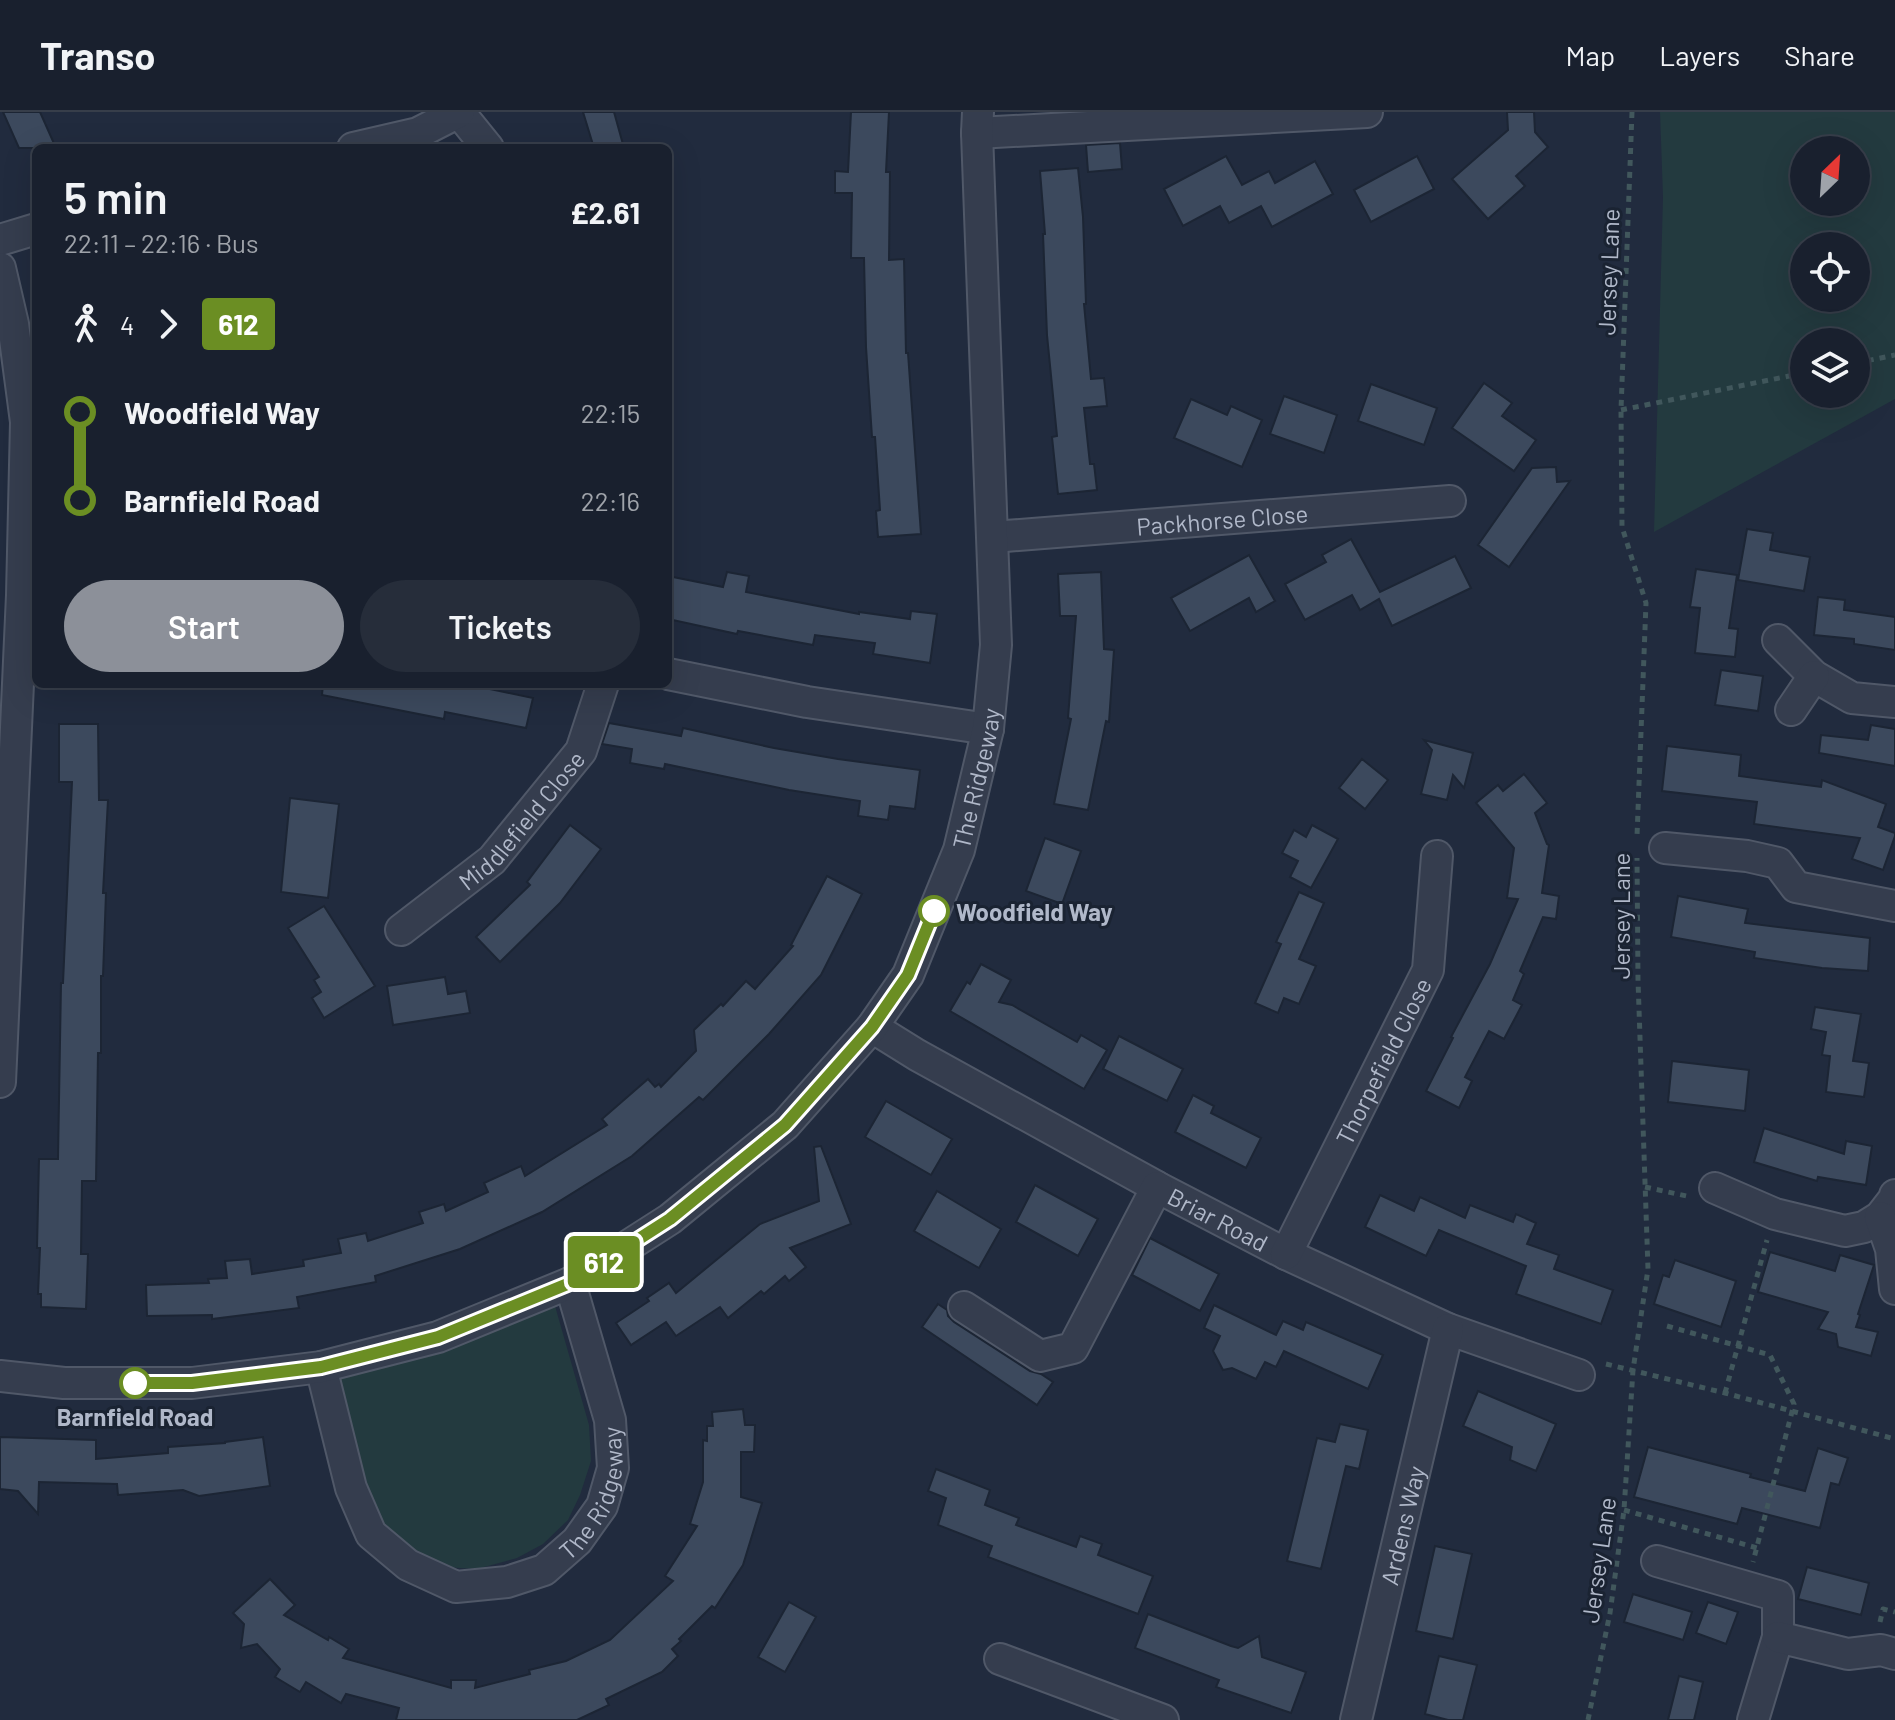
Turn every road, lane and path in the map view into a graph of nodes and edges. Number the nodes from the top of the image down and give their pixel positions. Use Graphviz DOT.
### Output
graph roads {
  1 [pos="459,112"];
  2 [pos="1367,112"];
  3 [pos="1632,112"];
  4 [pos="977,122"];
  5 [pos="370,144"];
  6 [pos="485,144"];
  7 [pos="32,230"];
  8 [pos="0,240"];
  9 [pos="0,268"];
  10 [pos="1895,355"];
  11 [pos="1870,360"];
  12 [pos="1790,376"];
  13 [pos="1621,410"];
  14 [pos="1450,501"];
  15 [pos="993,537"];
  16 [pos="29,594"];
  17 [pos="1778,640"];
  18 [pos="672,675"];
  19 [pos="1814,676"];
  20 [pos="602,688"];
  21 [pos="1895,702"];
  22 [pos="1791,710"];
  23 [pos="988,729"];
  24 [pos="1665,848"];
  25 [pos="1437,856"];
  26 [pos="1895,906"];
  27 [pos="401,930"];
  28 [pos="872,1027"];
  29 [pos="0,1082"];
  30 [pos="1157,1187"];
  31 [pos="1645,1187"];
  32 [pos="1715,1188"];
  33 [pos="1888,1206"];
  34 [pos="1775,1214"];
  35 [pos="1286,1254"];
  36 [pos="570,1283"];
  37 [pos="1895,1289"];
  38 [pos="964,1307"];
  39 [pos="1667,1326"];
  40 [pos="1448,1329"];
  41 [pos="1738,1346"];
  42 [pos="321,1367"];
  43 [pos="1633,1370"];
  44 [pos="1579,1375"];
  45 [pos="0,1376"];
  46 [pos="1725,1393"];
  47 [pos="1792,1412"];
  48 [pos="1895,1439"];
  49 [pos="1624,1510"];
  50 [pos="1757,1548"];
  51 [pos="1657,1561"];
  52 [pos="1747,1586"];
  53 [pos="1778,1637"];
  54 [pos="1895,1654"];
  55 [pos="1000,1659"];
  56 [pos="1163,1720"];
  57 [pos="1356,1720"];
  58 [pos="1588,1720"];
  59 [pos="1753,1720"];
  1 -- 5 [label="street"];
  1 -- 6 [label="street"];
  2 -- 4 [label="street"];
  3 -- 13 [label="path, Jersey Lane"];
  4 -- 15 [label="street, The Ridgeway"];
  7 -- 8 [label="street"];
  9 -- 16 [label="street"];
  10 -- 11 [label="path"];
  12 -- 13 [label="path"];
  13 -- 31 [label="path, Jersey Lane"];
  14 -- 15 [label="street, Packhorse Close"];
  15 -- 23 [label="street, The Ridgeway"];
  16 -- 29 [label="street"];
  17 -- 19 [label="street"];
  18 -- 23 [label="street"];
  19 -- 21 [label="street"];
  19 -- 22 [label="street"];
  20 -- 27 [label="street, Middlefield Close"];
  23 -- 28 [label="street, The Ridgeway"];
  24 -- 26 [label="street"];
  25 -- 35 [label="street, Thorpefield Close"];
  28 -- 30 [label="street, Briar Road"];
  28 -- 36 [label="street, The Ridgeway"];
  30 -- 35 [label="street, Briar Road"];
  30 -- 38 [label="street"];
  31 -- 32 [label="path"];
  31 -- 43 [label="path, Jersey Lane"];
  32 -- 34 [label="street"];
  33 -- 34 [label="street"];
  33 -- 37 [label="street"];
  34 -- 41 [label="path"];
  35 -- 40 [label="street, Briar Road"];
  36 -- 42 [label="street, The Ridgeway"];
  36 -- 42 [label="street, The Ridgeway"];
  39 -- 41 [label="path"];
  40 -- 44 [label="street, Briar Road"];
  40 -- 57 [label="street, Ardens Way"];
  41 -- 46 [label="path"];
  41 -- 47 [label="path"];
  42 -- 45 [label="street, The Ridgeway"];
  43 -- 46 [label="path"];
  43 -- 49 [label="path, Jersey Lane"];
  46 -- 47 [label="path"];
  47 -- 48 [label="path"];
  47 -- 50 [label="path"];
  49 -- 50 [label="path"];
  49 -- 58 [label="path, Jersey Lane"];
  50 -- 52 [label="path"];
  51 -- 52 [label="street"];
  52 -- 53 [label="street"];
  53 -- 54 [label="street"];
  53 -- 59 [label="street"];
  55 -- 56 [label="street"];
}
